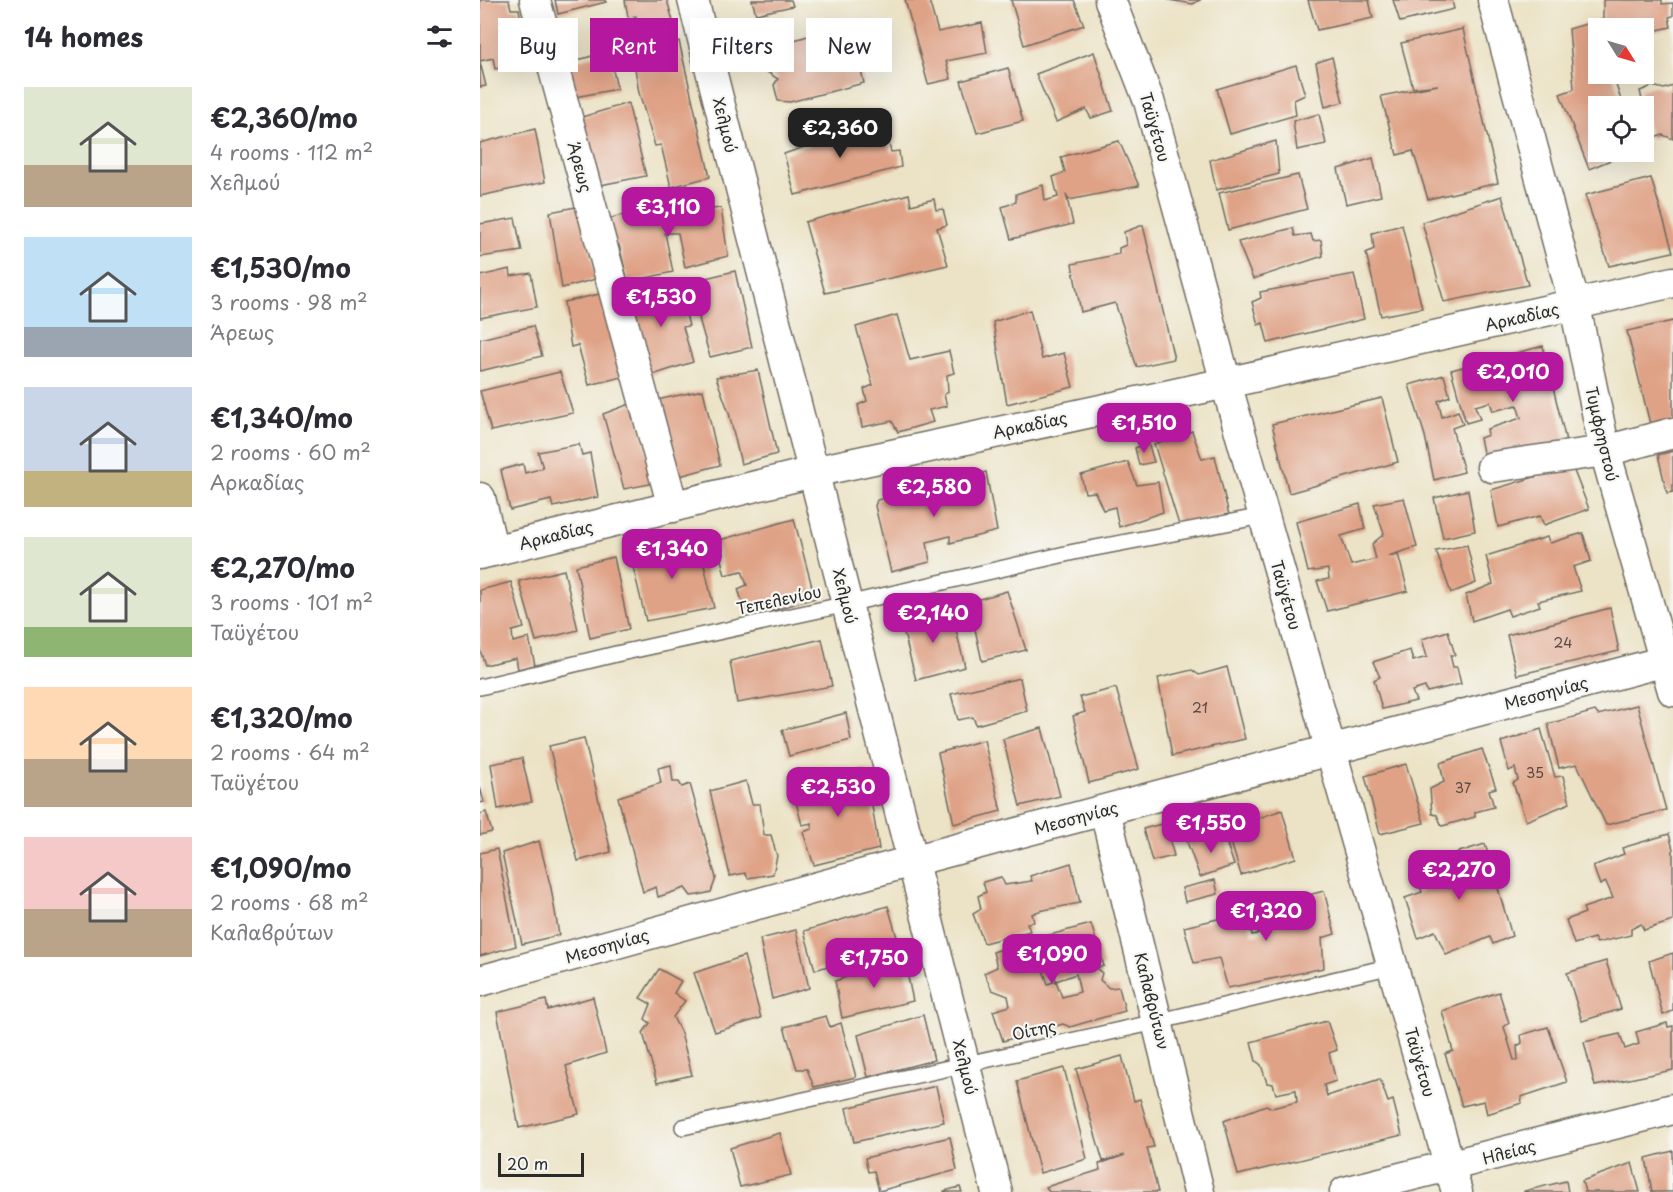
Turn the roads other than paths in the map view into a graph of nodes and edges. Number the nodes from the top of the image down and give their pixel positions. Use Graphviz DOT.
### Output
graph roads {
  1 [pos="535,0"];
  2 [pos="693,0"];
  3 [pos="1110,0"];
  4 [pos="1493,0"];
  5 [pos="1673,282"];
  6 [pos="1575,306"];
  7 [pos="1226,383"];
  8 [pos="1673,434"];
  9 [pos="1605,451"];
  10 [pos="1492,468"];
  11 [pos="813,472"];
  12 [pos="480,498"];
  13 [pos="673,507"];
  14 [pos="1263,516"];
  15 [pos="486,552"];
  16 [pos="847,604"];
  17 [pos="1668,660"];
  18 [pos="480,687"];
  19 [pos="1673,692"];
  20 [pos="1330,750"];
  21 [pos="1105,811"];
  22 [pos="912,861"];
  23 [pos="1392,966"];
  24 [pos="480,981"];
  25 [pos="1156,1022"];
  26 [pos="964,1063"];
  27 [pos="1673,1109"];
  28 [pos="683,1127"];
  29 [pos="1453,1180"];
  30 [pos="997,1192"];
  31 [pos="1199,1192"];
  32 [pos="1345,1192"];
  1 -- 13 [label="street, Άρεως"];
  2 -- 11 [label="street, Χελμού"];
  3 -- 7 [label="street, Ταϋγέτου"];
  4 -- 6 [label="street, Τυμφρηστού"];
  5 -- 6 [label="street, Αρκαδίας"];
  6 -- 7 [label="street, Αρκαδίας"];
  6 -- 9 [label="street, Τυμφρηστού"];
  7 -- 11 [label="street, Αρκαδίας"];
  7 -- 14 [label="street, Ταϋγέτου"];
  8 -- 9 [label="street"];
  9 -- 10 [label="street"];
  9 -- 17 [label="street, Τυμφρηστού"];
  11 -- 13 [label="street, Αρκαδίας"];
  11 -- 16 [label="street, Χελμού"];
  12 -- 15 [label="street, Αρκαδίας"];
  13 -- 15 [label="street, Αρκαδίας"];
  14 -- 16 [label="lane, Τεπελενίου"];
  14 -- 20 [label="street, Ταϋγέτου"];
  16 -- 18 [label="lane, Τεπελενίου"];
  16 -- 22 [label="street, Χελμού"];
  17 -- 19 [label="street, Τυμφρηστού"];
  17 -- 20 [label="street, Μεσσηνίας"];
  20 -- 21 [label="street, Μεσσηνίας"];
  20 -- 23 [label="street, Ταϋγέτου"];
  21 -- 22 [label="street, Μεσσηνίας"];
  21 -- 25 [label="street, Καλαβρύτων"];
  22 -- 24 [label="street, Μεσσηνίας"];
  22 -- 26 [label="street, Χελμού"];
  23 -- 25 [label="lane, Οίτης"];
  23 -- 29 [label="street, Ταϋγέτου"];
  25 -- 26 [label="lane, Οίτης"];
  25 -- 31 [label="street, Καλαβρύτων"];
  26 -- 28 [label="lane, Οίτης"];
  26 -- 30 [label="street, Χελμού"];
  27 -- 29 [label="street, Ηλείας"];
  29 -- 32 [label="street, Ηλείας"];
}
